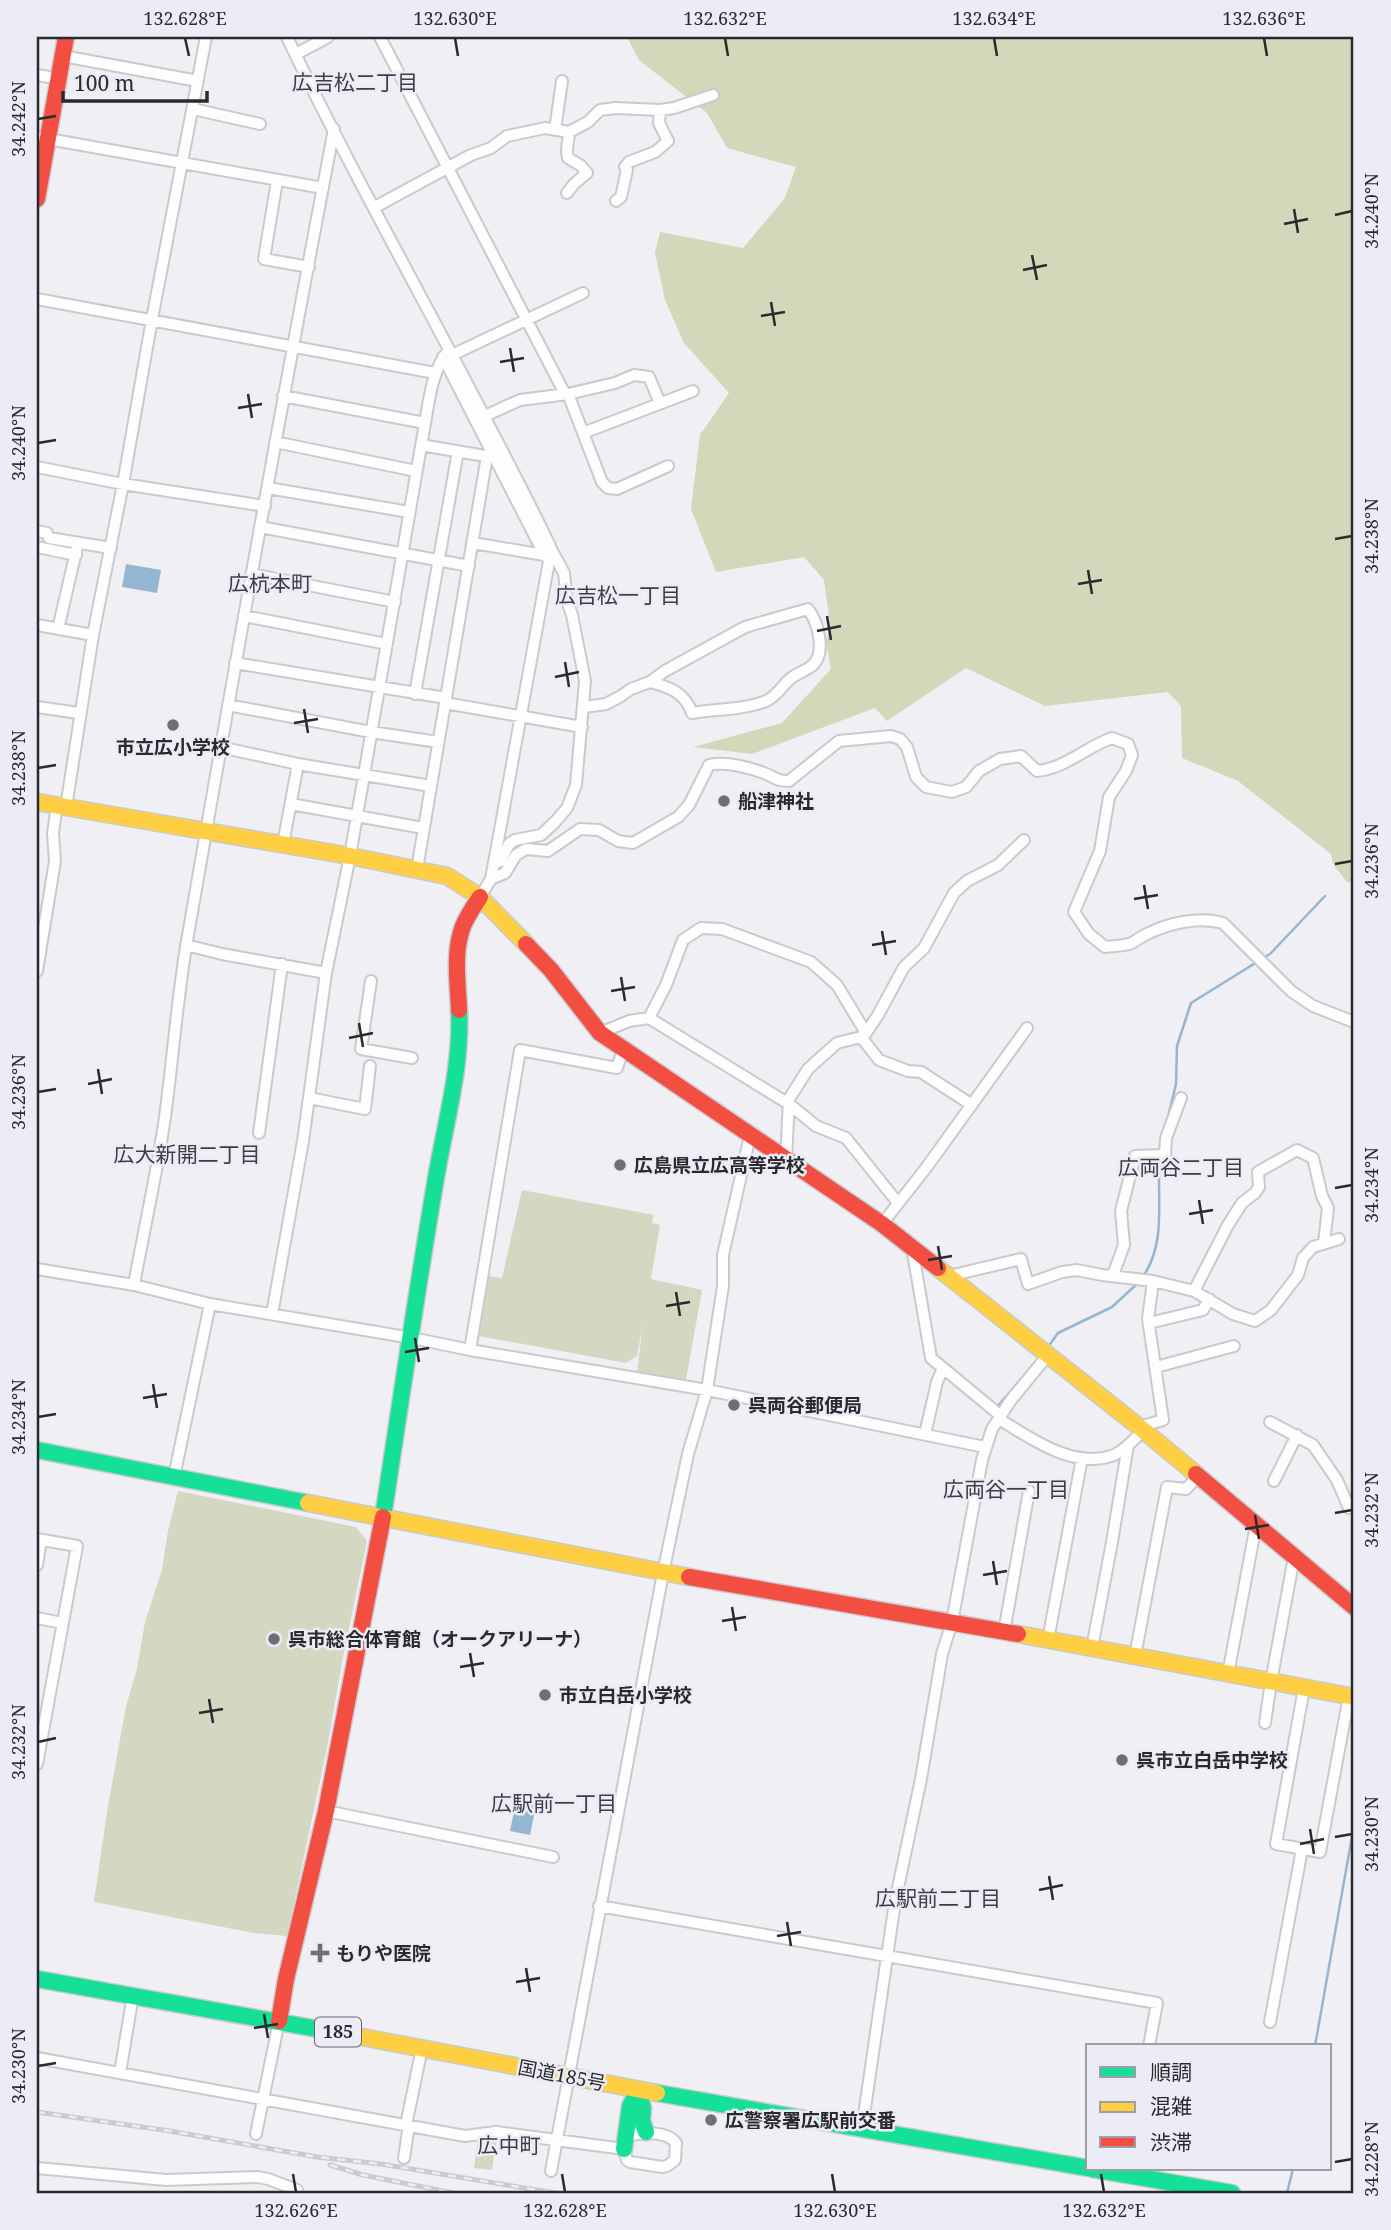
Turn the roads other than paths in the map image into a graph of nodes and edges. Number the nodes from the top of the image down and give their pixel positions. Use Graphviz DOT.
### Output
graph roads {
  1 [pos="56,37"];
  2 [pos="66,37"];
  3 [pos="206,37"];
  4 [pos="287,37"];
  5 [pos="328,37"];
  6 [pos="380,37"];
  7 [pos="296,54"];
  8 [pos="63,57"];
  9 [pos="43,76"];
  10 [pos="198,80"];
  11 [pos="562,80"];
  12 [pos="713,95"];
  13 [pos="193,109"];
  14 [pos="660,110"];
  15 [pos="261,124"];
  16 [pos="334,130"];
  17 [pos="555,130"];
  18 [pos="569,132"];
  19 [pos="41,136"];
  20 [pos="183,163"];
  21 [pos="448,167"];
  22 [pos="277,181"];
  23 [pos="323,188"];
  24 [pos="567,193"];
  25 [pos="37,199"];
  26 [pos="616,201"];
  27 [pos="375,207"];
  28 [pos="309,267"];
  29 [pos="583,293"];
  30 [pos="37,299"];
  31 [pos="152,319"];
  32 [pos="528,319"];
  33 [pos="293,345"];
  34 [pos="448,354"];
  35 [pos="435,373"];
  36 [pos="693,391"];
  37 [pos="566,394"];
  38 [pos="283,396"];
  39 [pos="660,403"];
  40 [pos="485,416"];
  41 [pos="425,423"];
  42 [pos="583,433"];
  43 [pos="275,442"];
  44 [pos="421,444"];
  45 [pos="458,451"];
  46 [pos="495,456"];
  47 [pos="668,466"];
  48 [pos="37,467"];
  49 [pos="416,471"];
  50 [pos="123,484"];
  51 [pos="268,488"];
  52 [pos="265,506"];
  53 [pos="409,512"];
  54 [pos="260,527"];
  55 [pos="37,531"];
  56 [pos="474,543"];
  57 [pos="37,547"];
  58 [pos="111,548"];
  59 [pos="77,549"];
  60 [pos="401,553"];
  61 [pos="548,553"];
  62 [pos="440,561"];
  63 [pos="469,566"];
  64 [pos="251,574"];
  65 [pos="395,602"];
  66 [pos="244,616"];
  67 [pos="37,625"];
  68 [pos="58,629"];
  69 [pos="93,635"];
  70 [pos="387,644"];
  71 [pos="236,663"];
  72 [pos="650,682"];
  73 [pos="379,688"];
  74 [pos="415,694"];
  75 [pos="446,701"];
  76 [pos="228,705"];
  77 [pos="37,706"];
  78 [pos="584,707"];
  79 [pos="79,713"];
  80 [pos="520,716"];
  81 [pos="582,727"];
  82 [pos="371,732"];
  83 [pos="438,742"];
  84 [pos="220,747"];
  85 [pos="298,764"];
  86 [pos="364,776"];
  87 [pos="431,786"];
  88 [pos="37,802"];
  89 [pos="291,804"];
  90 [pos="62,806"];
  91 [pos="356,817"];
  92 [pos="423,828"];
  93 [pos="207,831"];
  94 [pos="1024,840"];
  95 [pos="283,844"];
  96 [pos="350,856"];
  97 [pos="494,863"];
  98 [pos="417,869"];
  99 [pos="491,879"];
  100 [pos="480,897"];
  101 [pos="186,945"];
  102 [pos="282,964"];
  103 [pos="37,971"];
  104 [pos="326,973"];
  105 [pos="371,981"];
  106 [pos="649,1018"];
  107 [pos="1354,1022"];
  108 [pos="1027,1028"];
  109 [pos="600,1033"];
  110 [pos="863,1035"];
  111 [pos="623,1050"];
  112 [pos="412,1058"];
  113 [pos="370,1066"];
  114 [pos="309,1098"];
  115 [pos="1181,1098"];
  116 [pos="789,1104"];
  117 [pos="972,1105"];
  118 [pos="258,1133"];
  119 [pos="750,1136"];
  120 [pos="786,1160"];
  121 [pos="898,1203"];
  122 [pos="882,1224"];
  123 [pos="1339,1239"];
  124 [pos="1324,1243"];
  125 [pos="912,1247"];
  126 [pos="37,1269"];
  127 [pos="1113,1275"];
  128 [pos="948,1276"];
  129 [pos="1153,1281"];
  130 [pos="134,1285"];
  131 [pos="1194,1291"];
  132 [pos="1209,1299"];
  133 [pos="210,1304"];
  134 [pos="272,1314"];
  135 [pos="1149,1323"];
  136 [pos="412,1338"];
  137 [pos="1234,1346"];
  138 [pos="470,1350"];
  139 [pos="1048,1355"];
  140 [pos="1156,1367"];
  141 [pos="943,1368"];
  142 [pos="707,1390"];
  143 [pos="1000,1417"];
  144 [pos="1270,1422"];
  145 [pos="1141,1429"];
  146 [pos="925,1434"];
  147 [pos="1297,1435"];
  148 [pos="1128,1445"];
  149 [pos="985,1447"];
  150 [pos="37,1450"];
  151 [pos="1082,1458"];
  152 [pos="1198,1476"];
  153 [pos="174,1477"];
  154 [pos="1274,1482"];
  155 [pos="1029,1491"];
  156 [pos="1349,1508"];
  157 [pos="383,1519"];
  158 [pos="1256,1525"];
  159 [pos="39,1539"];
  160 [pos="1294,1557"];
  161 [pos="37,1564"];
  162 [pos="663,1573"];
  163 [pos="1354,1607"];
  164 [pos="37,1618"];
  165 [pos="952,1622"];
  166 [pos="62,1623"];
  167 [pos="1004,1632"];
  168 [pos="1048,1640"];
  169 [pos="1092,1648"];
  170 [pos="1135,1656"];
  171 [pos="1228,1674"];
  172 [pos="1271,1682"];
  173 [pos="1304,1688"];
  174 [pos="1349,1696"];
  175 [pos="1265,1723"];
  176 [pos="37,1764"];
  177 [pos="326,1811"];
  178 [pos="1302,1849"];
  179 [pos="553,1857"];
  180 [pos="599,1906"];
  181 [pos="887,1957"];
  182 [pos="37,1979"];
  183 [pos="133,1996"];
  184 [pos="279,2021"];
  185 [pos="1270,2022"];
  186 [pos="1149,2044"];
  187 [pos="422,2048"];
  188 [pos="37,2058"];
  189 [pos="120,2073"];
  190 [pos="568,2076"];
  191 [pos="638,2090"];
  192 [pos="262,2099"];
  193 [pos="407,2125"];
  194 [pos="862,2129"];
  195 [pos="646,2132"];
  196 [pos="256,2134"];
  197 [pos="556,2139"];
  198 [pos="625,2143"];
  199 [pos="404,2158"];
  200 [pos="1086,2167"];
  201 [pos="37,2168"];
  202 [pos="1108,2170"];
  203 [pos="551,2171"];
  204 [pos="1125,2172"];
  205 [pos="166,2180"];
  206 [pos="297,2190"];
  207 [pos="164,2193"];
  208 [pos="1232,2193"];
  1 -- 9 [label="main road"];
  2 -- 8 [label="main road"];
  3 -- 10 [label="street"];
  4 -- 7 [label="street"];
  5 -- 7 [label="street"];
  6 -- 21 [label="street"];
  7 -- 16 [label="street"];
  8 -- 10 [label="street"];
  8 -- 19 [label="main road"];
  9 -- 19 [label="main road"];
  10 -- 13 [label="street"];
  11 -- 17 [label="street"];
  12 -- 14 [label="street"];
  13 -- 15 [label="street"];
  13 -- 20 [label="street"];
  14 -- 18 [label="street"];
  14 -- 26 [label="street"];
  16 -- 23 [label="street"];
  16 -- 27 [label="street"];
  17 -- 18 [label="street"];
  17 -- 21 [label="street"];
  18 -- 24 [label="street"];
  19 -- 20 [label="street"];
  19 -- 25 [label="main road"];
  20 -- 22 [label="street"];
  20 -- 31 [label="street"];
  21 -- 27 [label="street"];
  21 -- 32 [label="street"];
  22 -- 23 [label="street"];
  22 -- 28 [label="street"];
  23 -- 28 [label="street"];
  27 -- 34 [label="street"];
  28 -- 33 [label="street"];
  29 -- 32 [label="street"];
  30 -- 31 [label="street"];
  31 -- 33 [label="street"];
  31 -- 50 [label="street"];
  32 -- 34 [label="street"];
  32 -- 37 [label="street"];
  33 -- 35 [label="street"];
  33 -- 38 [label="street"];
  34 -- 35 [label="street"];
  34 -- 40 [label="street"];
  34 -- 46 [label="street"];
  35 -- 41 [label="street"];
  36 -- 39 [label="street"];
  37 -- 39 [label="street"];
  37 -- 40 [label="street"];
  37 -- 42 [label="street"];
  38 -- 41 [label="street"];
  38 -- 43 [label="street"];
  39 -- 42 [label="street"];
  40 -- 46 [label="street"];
  41 -- 44 [label="street"];
  42 -- 47 [label="street"];
  43 -- 49 [label="street"];
  43 -- 51 [label="street"];
  44 -- 45 [label="street"];
  44 -- 49 [label="street"];
  45 -- 46 [label="street"];
  45 -- 62 [label="street"];
  46 -- 56 [label="street"];
  46 -- 61 [label="street"];
  48 -- 50 [label="street"];
  49 -- 53 [label="street"];
  50 -- 52 [label="street"];
  50 -- 58 [label="street"];
  51 -- 52 [label="street"];
  51 -- 53 [label="street"];
  52 -- 54 [label="street"];
  53 -- 60 [label="street"];
  54 -- 60 [label="street"];
  54 -- 64 [label="street"];
  55 -- 59 [label="street"];
  56 -- 61 [label="street"];
  56 -- 63 [label="street"];
  57 -- 59 [label="street"];
  58 -- 59 [label="street"];
  58 -- 69 [label="street"];
  59 -- 68 [label="street"];
  60 -- 62 [label="street"];
  60 -- 65 [label="street"];
  61 -- 78 [label="street"];
  61 -- 80 [label="street"];
  62 -- 63 [label="street"];
  62 -- 74 [label="street"];
  63 -- 75 [label="street"];
  64 -- 65 [label="street"];
  64 -- 66 [label="street"];
  65 -- 70 [label="street"];
  66 -- 70 [label="street"];
  66 -- 71 [label="street"];
  67 -- 68 [label="street"];
  68 -- 69 [label="street"];
  69 -- 79 [label="street"];
  70 -- 73 [label="street"];
  71 -- 73 [label="street"];
  71 -- 76 [label="street"];
  72 -- 72 [label="street"];
  72 -- 78 [label="street"];
  73 -- 74 [label="street"];
  73 -- 82 [label="street"];
  74 -- 75 [label="street"];
  75 -- 80 [label="street"];
  75 -- 83 [label="street"];
  76 -- 82 [label="street"];
  76 -- 84 [label="street"];
  77 -- 79 [label="street"];
  78 -- 81 [label="street"];
  79 -- 90 [label="street"];
  80 -- 81 [label="street"];
  80 -- 97 [label="street"];
  81 -- 97 [label="street"];
  82 -- 83 [label="street"];
  82 -- 86 [label="street"];
  83 -- 87 [label="street"];
  84 -- 85 [label="street"];
  84 -- 93 [label="street"];
  85 -- 86 [label="street"];
  85 -- 89 [label="street"];
  86 -- 87 [label="street"];
  86 -- 91 [label="street"];
  87 -- 92 [label="street"];
  88 -- 90 [label="main road"];
  89 -- 91 [label="street"];
  89 -- 95 [label="street"];
  90 -- 93 [label="main road"];
  90 -- 103 [label="street"];
  91 -- 92 [label="street"];
  91 -- 96 [label="street"];
  92 -- 98 [label="street"];
  93 -- 95 [label="main road"];
  93 -- 101 [label="street"];
  94 -- 110 [label="street"];
  95 -- 96 [label="main road"];
  96 -- 98 [label="main road"];
  96 -- 104 [label="street"];
  97 -- 99 [label="street"];
  98 -- 100 [label="main road"];
  99 -- 100 [label="street"];
  99 -- 107 [label="street"];
  100 -- 109 [label="main road"];
  100 -- 136 [label="main road"];
  101 -- 102 [label="street"];
  101 -- 130 [label="street"];
  102 -- 104 [label="street"];
  102 -- 118 [label="street"];
  104 -- 114 [label="street"];
  105 -- 112 [label="street"];
  106 -- 109 [label="street"];
  106 -- 110 [label="street"];
  106 -- 116 [label="street"];
  108 -- 117 [label="street"];
  109 -- 111 [label="main road"];
  110 -- 116 [label="street"];
  110 -- 117 [label="street"];
  111 -- 119 [label="main road"];
  111 -- 138 [label="street"];
  113 -- 114 [label="street"];
  114 -- 134 [label="street"];
  115 -- 127 [label="street"];
  116 -- 120 [label="street"];
  116 -- 121 [label="street"];
  117 -- 121 [label="street"];
  119 -- 120 [label="main road"];
  119 -- 142 [label="street"];
  120 -- 122 [label="main road"];
  121 -- 122 [label="street"];
  122 -- 125 [label="main road"];
  123 -- 124 [label="street"];
  124 -- 131 [label="street"];
  124 -- 132 [label="street"];
  125 -- 128 [label="main road"];
  125 -- 141 [label="street"];
  126 -- 130 [label="street"];
  127 -- 128 [label="street"];
  127 -- 129 [label="street"];
  128 -- 139 [label="main road"];
  129 -- 131 [label="street"];
  129 -- 135 [label="street"];
  130 -- 133 [label="street"];
  131 -- 132 [label="street"];
  132 -- 135 [label="street"];
  133 -- 134 [label="street"];
  133 -- 153 [label="street"];
  134 -- 136 [label="street"];
  135 -- 140 [label="street"];
  136 -- 138 [label="street"];
  136 -- 157 [label="main road"];
  137 -- 140 [label="street"];
  138 -- 142 [label="street"];
  139 -- 143 [label="street"];
  139 -- 145 [label="main road"];
  140 -- 145 [label="street"];
  141 -- 143 [label="street"];
  141 -- 146 [label="street"];
  142 -- 146 [label="street"];
  142 -- 162 [label="street"];
  143 -- 149 [label="street"];
  143 -- 151 [label="street"];
  144 -- 147 [label="street"];
  145 -- 148 [label="street"];
  145 -- 152 [label="main road"];
  146 -- 149 [label="street"];
  147 -- 154 [label="street"];
  147 -- 156 [label="street"];
  148 -- 151 [label="street"];
  148 -- 169 [label="street"];
  149 -- 165 [label="street"];
  150 -- 153 [label="main road"];
  151 -- 168 [label="street"];
  152 -- 158 [label="main road"];
  152 -- 170 [label="street"];
  153 -- 157 [label="main road"];
  155 -- 167 [label="street"];
  157 -- 162 [label="main road"];
  157 -- 177 [label="main road"];
  158 -- 160 [label="main road"];
  158 -- 171 [label="street"];
  159 -- 161 [label="street"];
  159 -- 166 [label="street"];
  160 -- 163 [label="main road"];
  160 -- 172 [label="street"];
  162 -- 165 [label="main road"];
  162 -- 180 [label="street"];
  164 -- 166 [label="street"];
  165 -- 167 [label="main road"];
  165 -- 181 [label="street"];
  166 -- 176 [label="street"];
  167 -- 168 [label="main road"];
  168 -- 169 [label="main road"];
  169 -- 170 [label="main road"];
  170 -- 171 [label="main road"];
  171 -- 172 [label="main road"];
  172 -- 173 [label="main road"];
  172 -- 175 [label="street"];
  173 -- 174 [label="main road"];
  173 -- 178 [label="street"];
  174 -- 178 [label="street"];
  177 -- 179 [label="street"];
  177 -- 184 [label="main road"];
  178 -- 185 [label="street"];
  180 -- 181 [label="street"];
  180 -- 190 [label="street"];
  181 -- 186 [label="street"];
  181 -- 194 [label="street"];
  182 -- 183 [label="main road, 国道185号 / 185"];
  183 -- 184 [label="main road, 国道185号 / 185"];
  183 -- 189 [label="street"];
  184 -- 187 [label="main road, 国道185号 / 185"];
  184 -- 192 [label="street"];
  187 -- 190 [label="main road, 国道185号 / 185"];
  187 -- 193 [label="street"];
  188 -- 189 [label="street"];
  189 -- 192 [label="street"];
  190 -- 191 [label="main road, 国道185号 / 185"];
  190 -- 197 [label="street"];
  191 -- 194 [label="main road, 国道185号 / 185"];
  191 -- 195 [label="main road"];
  191 -- 198 [label="main road"];
  192 -- 193 [label="street"];
  192 -- 196 [label="street"];
  193 -- 197 [label="street"];
  193 -- 199 [label="street"];
  194 -- 200 [label="main road, 国道185号 / 185"];
  195 -- 198 [label="street"];
  195 -- 198 [label="street"];
  197 -- 198 [label="street"];
  197 -- 203 [label="street"];
  201 -- 205 [label="street"];
  202 -- 204 [label="main road, 国道185号 / 185"];
  204 -- 208 [label="main road, 国道185号 / 185"];
  205 -- 206 [label="street"];
  205 -- 207 [label="street"];
}
